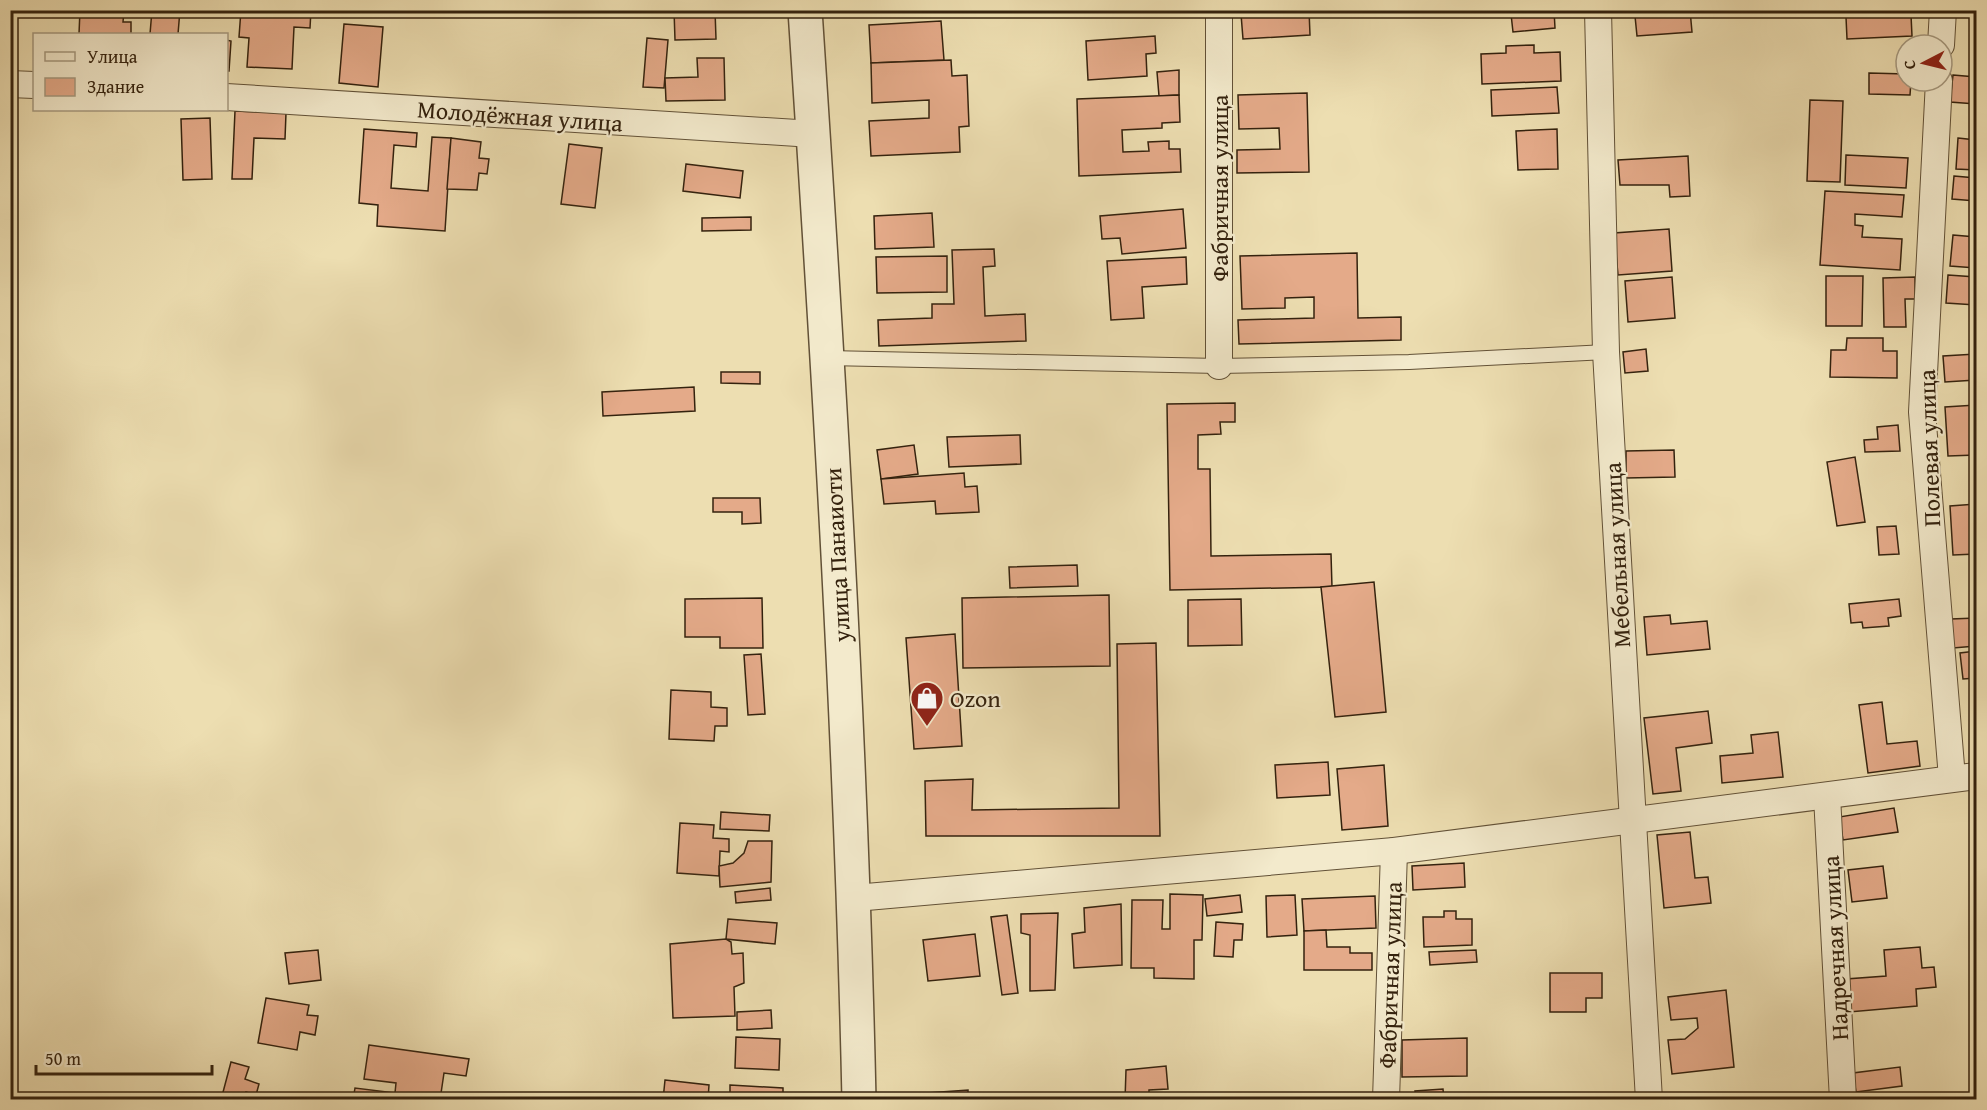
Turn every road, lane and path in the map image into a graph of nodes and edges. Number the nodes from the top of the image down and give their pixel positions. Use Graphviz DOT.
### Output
graph roads {
  1 [pos="805,10"];
  2 [pos="1220,10"];
  3 [pos="1598,10"];
  4 [pos="1942,10"];
  5 [pos="1941,33"];
  6 [pos="10,84"];
  7 [pos="33,85"];
  8 [pos="1938,93"];
  9 [pos="228,97"];
  10 [pos="813,134"];
  11 [pos="1605,352"];
  12 [pos="827,358"];
  13 [pos="1219,366"];
  14 [pos="1964,777"];
  15 [pos="1827,796"];
  16 [pos="1631,819"];
  17 [pos="1394,850"];
  18 [pos="855,898"];
  19 [pos="860,1100"];
  20 [pos="1386,1100"];
  21 [pos="1649,1100"];
  22 [pos="1843,1100"];
  1 -- 10 [label="street, улица Панаиоти"];
  2 -- 13 [label="street, Фабричная улица"];
  3 -- 11 [label="street, Мебельная улица"];
  4 -- 5 [label="street"];
  6 -- 7 [label="street"];
  8 -- 14 [label="street, Полевая улица"];
  9 -- 10 [label="street, Молодёжная улица"];
  10 -- 12 [label="street, улица Панаиоти"];
  11 -- 13 [label="lane"];
  11 -- 16 [label="street, Мебельная улица"];
  12 -- 13 [label="lane"];
  12 -- 18 [label="street, улица Панаиоти"];
  14 -- 15 [label="street"];
  15 -- 16 [label="street"];
  15 -- 22 [label="street, Надречная улица"];
  16 -- 17 [label="street"];
  16 -- 21 [label="street, Мебельная улица"];
  17 -- 18 [label="street"];
  17 -- 20 [label="street, Фабричная улица"];
  18 -- 19 [label="street, улица Панаиоти"];
}
